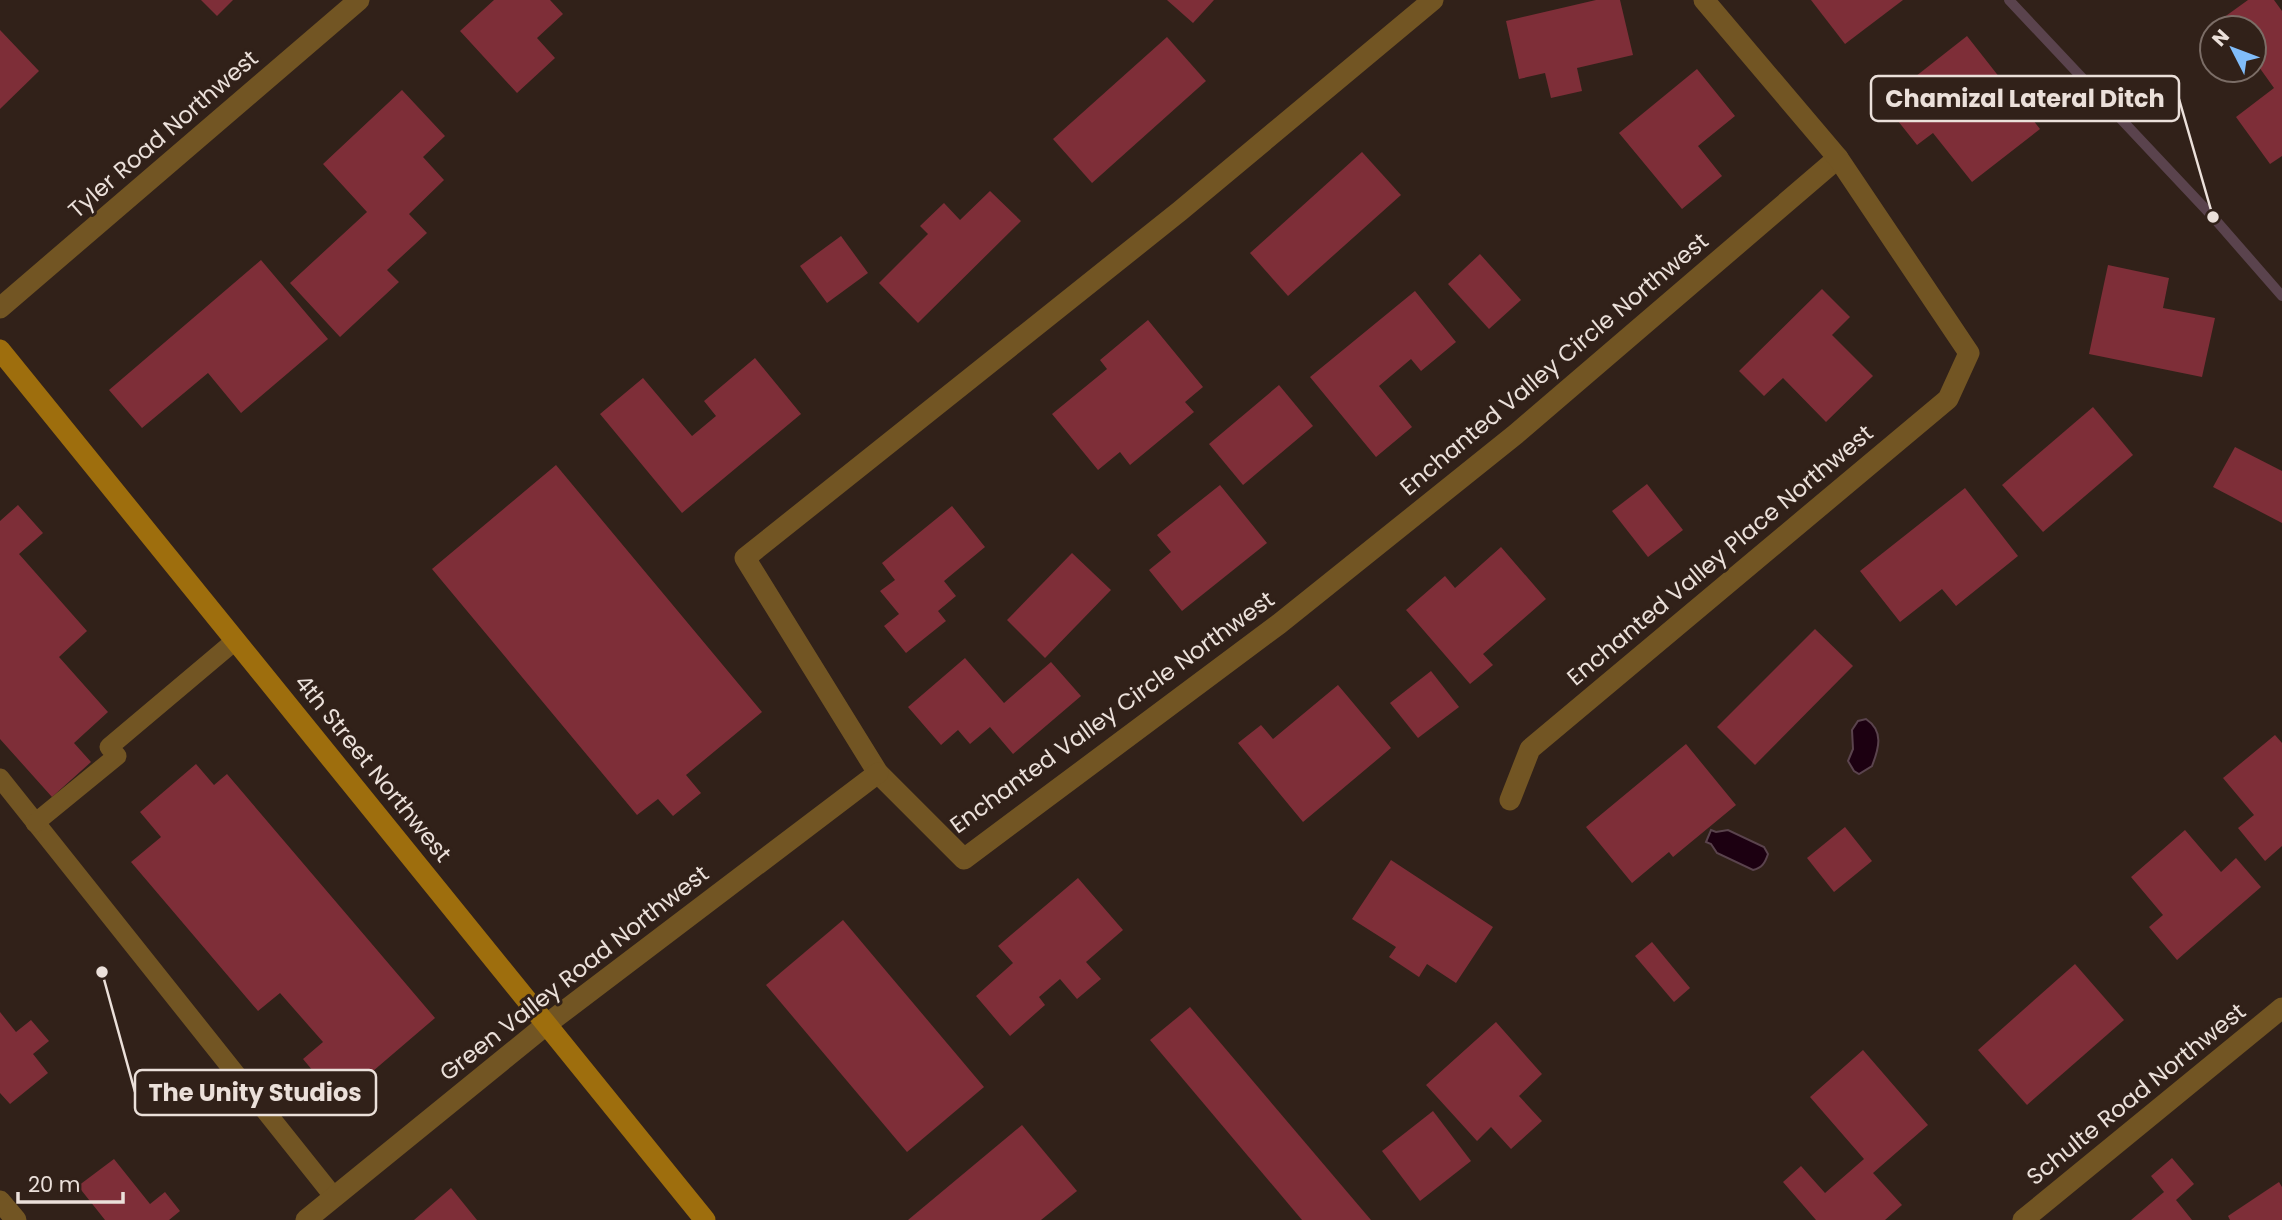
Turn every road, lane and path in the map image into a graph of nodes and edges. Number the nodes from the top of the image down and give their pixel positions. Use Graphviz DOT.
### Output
graph roads {
  1 [pos="359,0"];
  2 [pos="1433,0"];
  3 [pos="1704,0"];
  4 [pos="1838,158"];
  5 [pos="0,309"];
  6 [pos="0,350"];
  7 [pos="236,640"];
  8 [pos="878,773"];
  9 [pos="0,778"];
  10 [pos="1510,800"];
  11 [pos="36,823"];
  12 [pos="2282,1009"];
  13 [pos="547,1024"];
  14 [pos="334,1197"];
  15 [pos="0,1201"];
  16 [pos="16,1220"];
  17 [pos="306,1220"];
  18 [pos="705,1220"];
  19 [pos="2023,1220"];
  1 -- 5 [label="street, Tyler Road Northwest"];
  2 -- 8 [label="street, Enchanted Valley Circle Northwest"];
  3 -- 4 [label="street"];
  4 -- 8 [label="street, Enchanted Valley Circle Northwest"];
  4 -- 10 [label="street, Enchanted Valley Place Northwest"];
  6 -- 7 [label="main road, 4th Street Northwest"];
  7 -- 11 [label="lane"];
  7 -- 13 [label="main road, 4th Street Northwest"];
  8 -- 13 [label="street, Green Valley Road Northwest"];
  9 -- 11 [label="lane"];
  11 -- 14 [label="lane"];
  12 -- 19 [label="street, Schulte Road Northwest"];
  13 -- 14 [label="street, Green Valley Road Northwest"];
  13 -- 18 [label="main road, 4th Street Northwest"];
  14 -- 17 [label="street, Green Valley Road Northwest"];
  15 -- 16 [label="street"];
}
